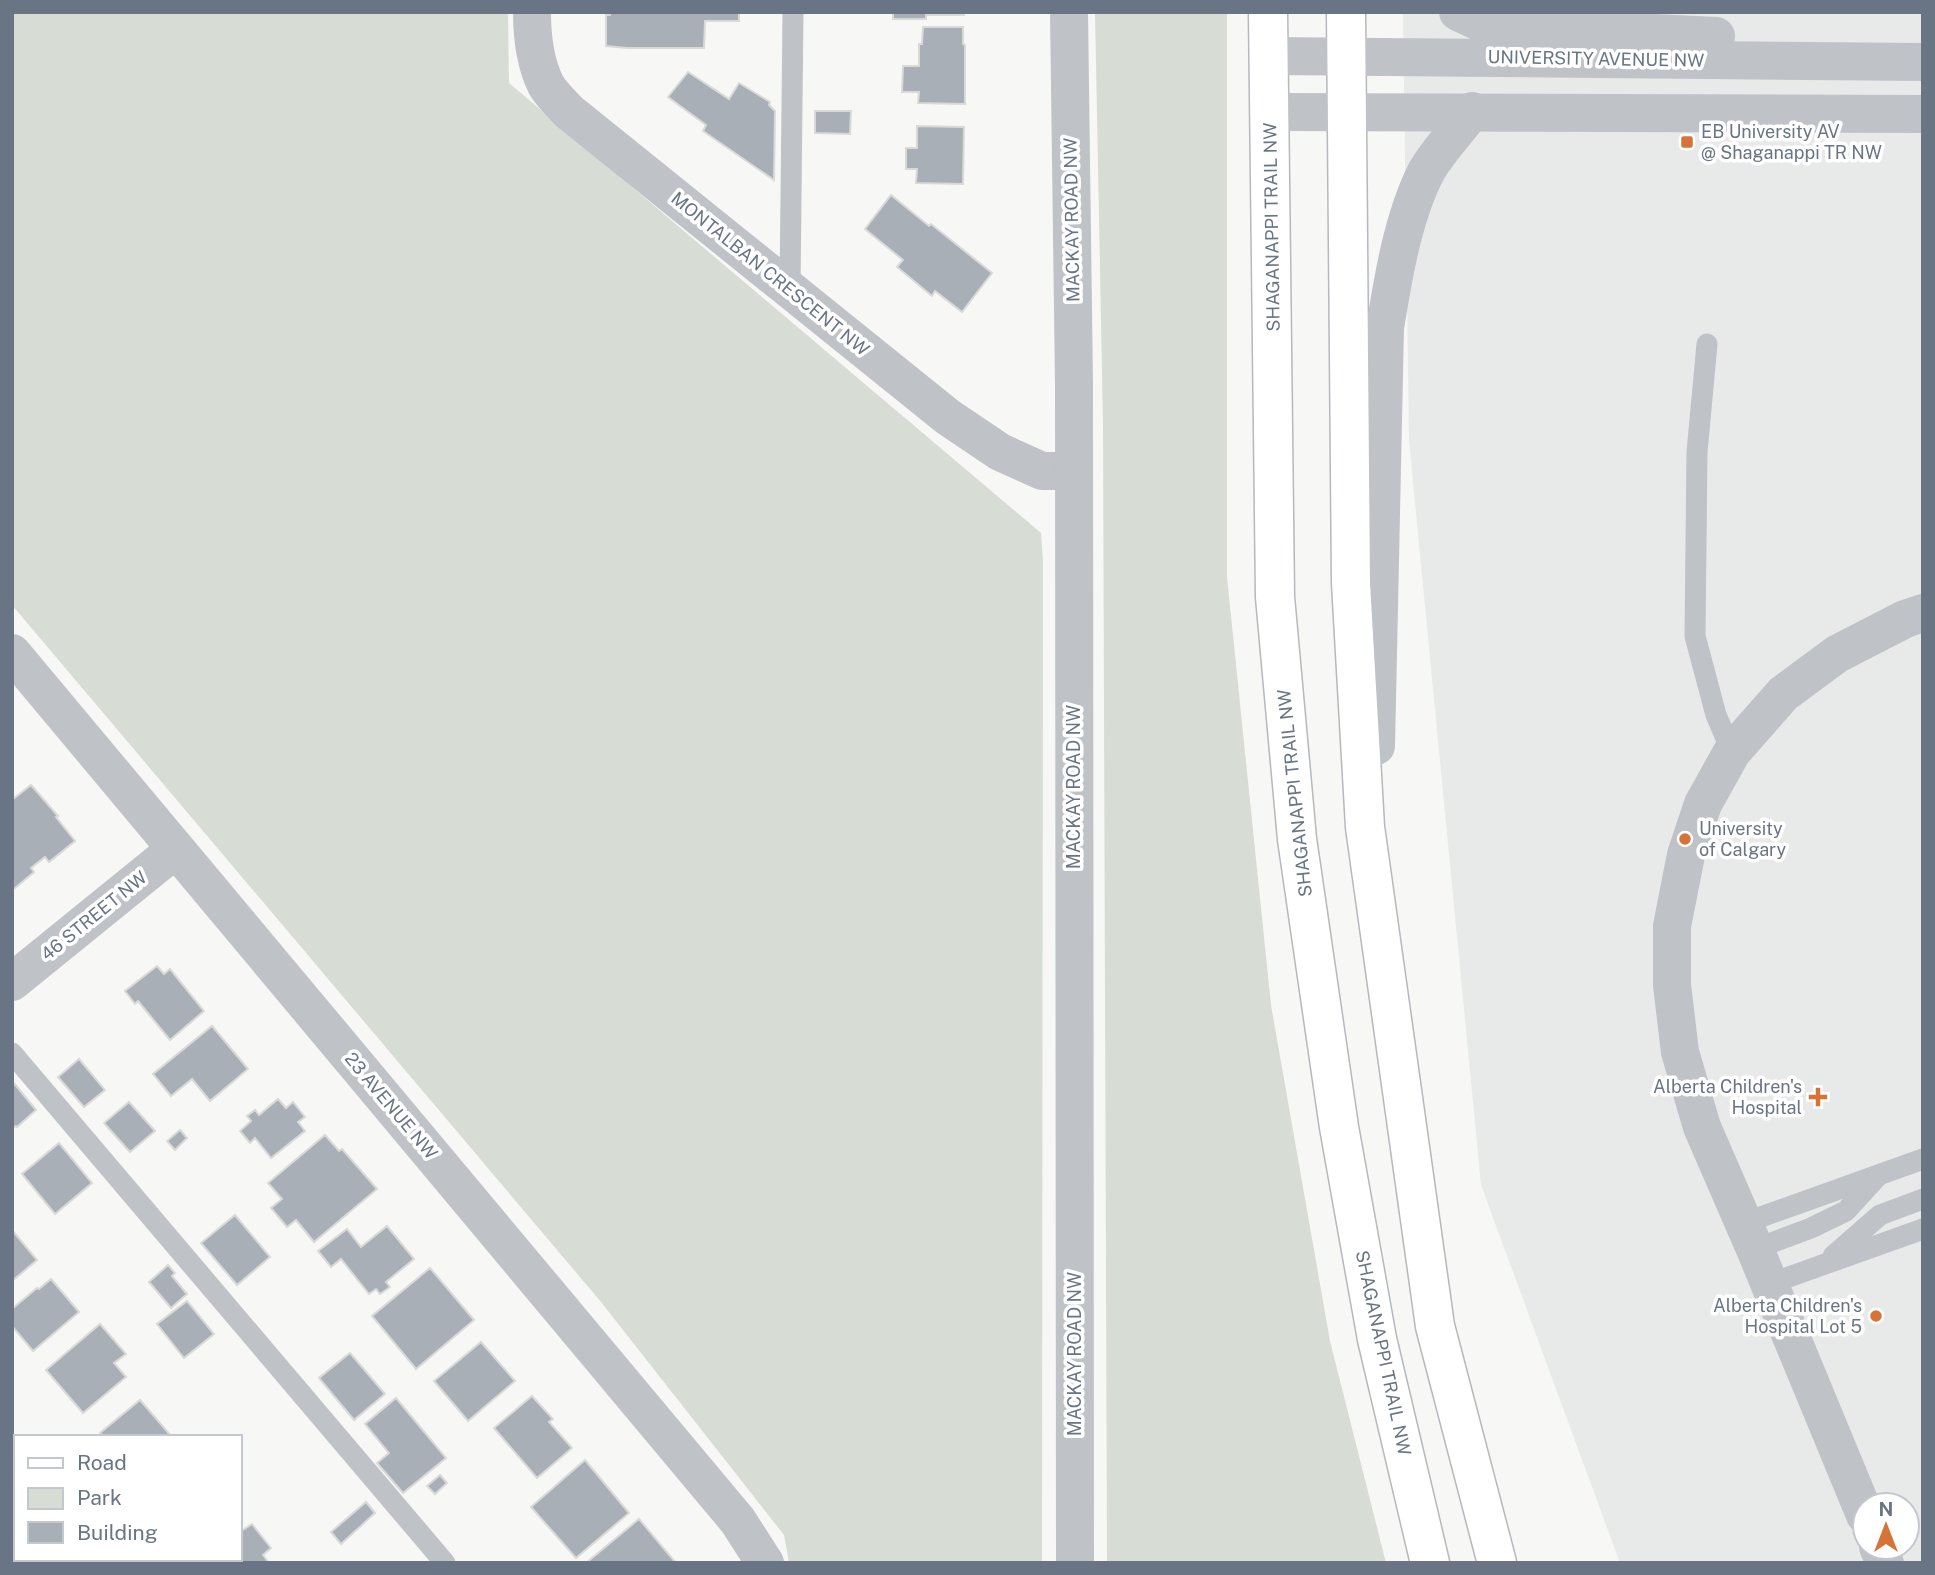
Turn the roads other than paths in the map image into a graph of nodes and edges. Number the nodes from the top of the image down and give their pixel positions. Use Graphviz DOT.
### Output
graph roads {
  1 [pos="532,12"];
  2 [pos="793,12"];
  3 [pos="1069,12"];
  4 [pos="1268,12"];
  5 [pos="1346,12"];
  6 [pos="1458,12"];
  7 [pos="1268,56"];
  8 [pos="1346,56"];
  9 [pos="1923,62"];
  10 [pos="1830,63"];
  11 [pos="1472,111"];
  12 [pos="1271,112"];
  13 [pos="1346,112"];
  14 [pos="1923,114"];
  15 [pos="789,289"];
  16 [pos="1707,344"];
  17 [pos="1073,471"];
  18 [pos="1923,613"];
  19 [pos="12,653"];
  20 [pos="1732,752"];
  21 [pos="1365,827"];
  22 [pos="176,849"];
  23 [pos="12,982"];
  24 [pos="12,1053"];
  25 [pos="1923,1159"];
  26 [pos="1923,1199"];
  27 [pos="1923,1229"];
  28 [pos="1749,1236"];
  29 [pos="1824,1265"];
  30 [pos="1769,1284"];
  31 [pos="1855,1491"];
  32 [pos="445,1563"];
  33 [pos="765,1563"];
  34 [pos="1075,1563"];
  35 [pos="1430,1563"];
  36 [pos="1497,1563"];
  1 -- 15 [label="street, MONTALBAN CRESCENT NW"];
  2 -- 15 [label="lane"];
  3 -- 17 [label="street, MACKAY ROAD NW"];
  4 -- 7 [label="main road, SHAGANAPPI TRAIL NW"];
  5 -- 8 [label="main road"];
  6 -- 10 [label="street"];
  7 -- 8 [label="street, UNIVERSITY AVENUE NW"];
  7 -- 12 [label="main road, SHAGANAPPI TRAIL NW"];
  8 -- 10 [label="street, UNIVERSITY AVENUE NW"];
  8 -- 13 [label="main road"];
  9 -- 10 [label="street, UNIVERSITY AVENUE NW"];
  11 -- 13 [label="street"];
  11 -- 14 [label="street"];
  11 -- 21 [label="street"];
  12 -- 13 [label="street"];
  12 -- 35 [label="main road, SHAGANAPPI TRAIL NW"];
  13 -- 21 [label="main road"];
  15 -- 17 [label="street, MONTALBAN CRESCENT NW"];
  16 -- 20 [label="lane"];
  17 -- 34 [label="street, MACKAY ROAD NW"];
  18 -- 20 [label="street"];
  19 -- 22 [label="street, 23 AVENUE NW"];
  20 -- 28 [label="street"];
  21 -- 36 [label="main road"];
  22 -- 23 [label="street, 46 STREET NW"];
  22 -- 33 [label="street, 23 AVENUE NW"];
  24 -- 32 [label="lane"];
  25 -- 28 [label="lane"];
  26 -- 29 [label="lane"];
  27 -- 29 [label="lane"];
  28 -- 30 [label="street"];
  29 -- 30 [label="lane"];
  30 -- 31 [label="street"];
}
